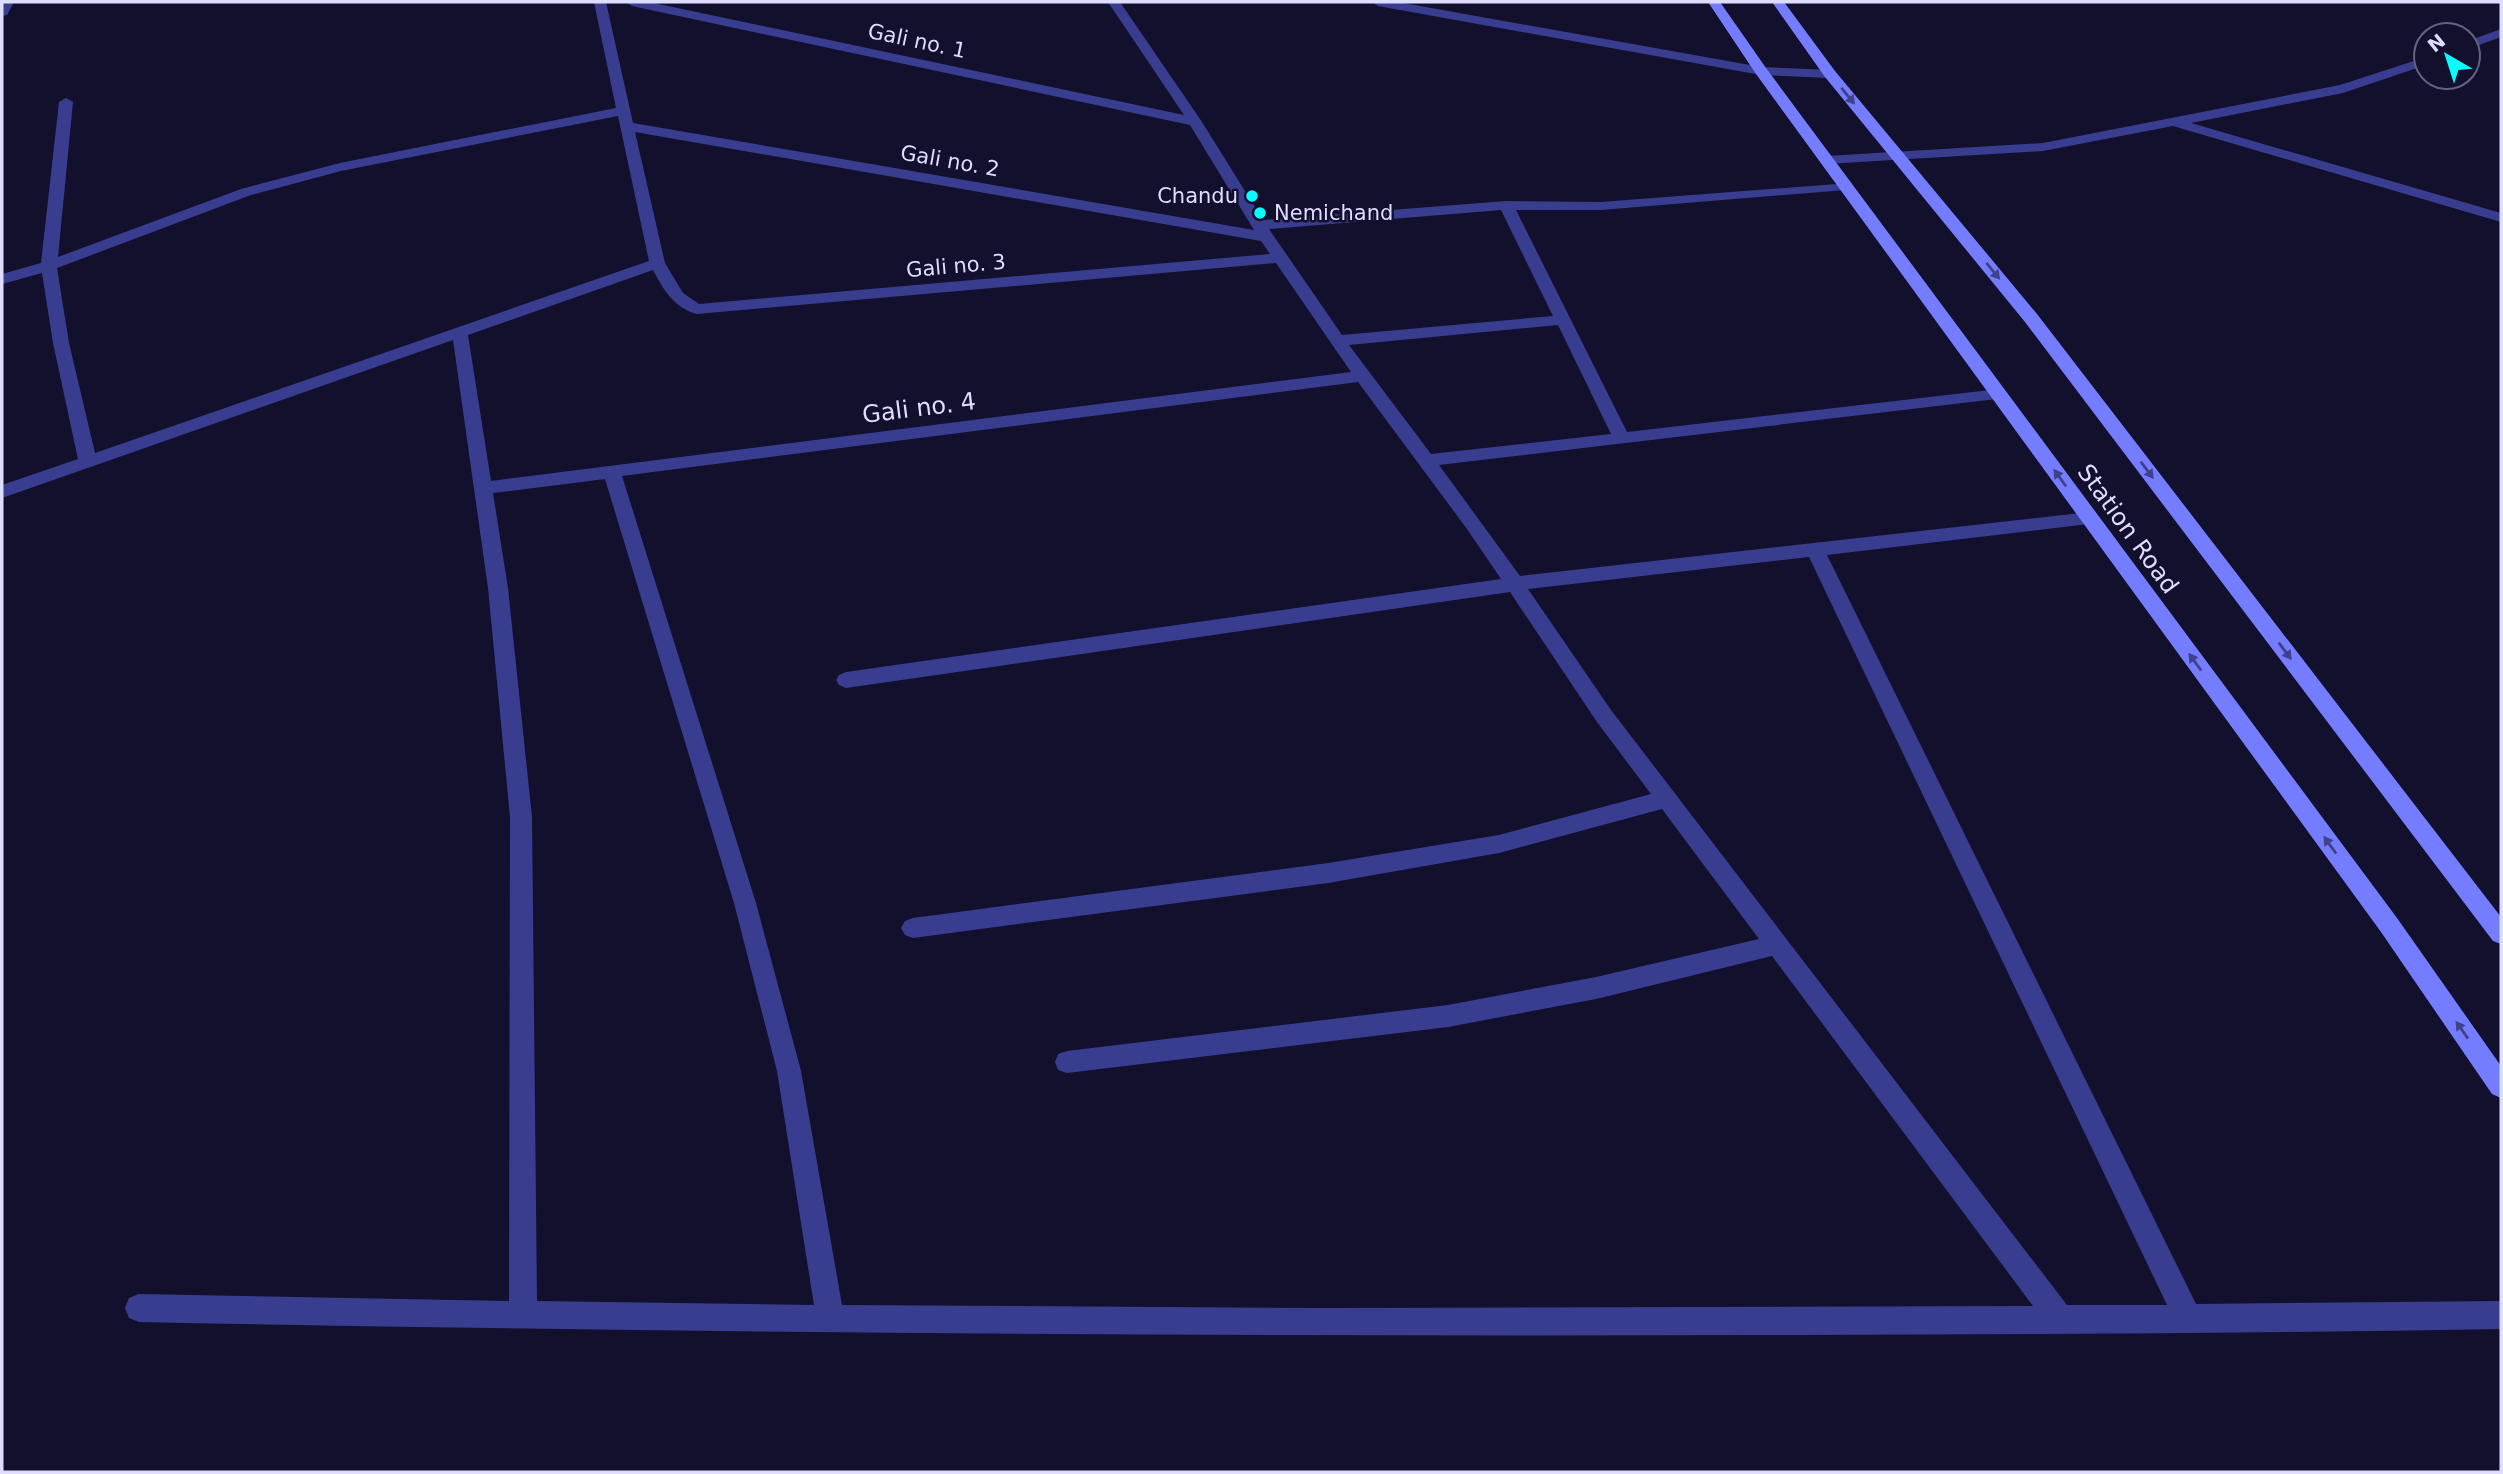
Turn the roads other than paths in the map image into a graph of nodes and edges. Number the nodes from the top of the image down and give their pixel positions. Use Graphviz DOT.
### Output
graph roads {
  1 [pos="8,2"];
  2 [pos="600,2"];
  3 [pos="632,2"];
  4 [pos="1114,2"];
  5 [pos="1378,2"];
  6 [pos="1714,2"];
  7 [pos="1778,2"];
  8 [pos="2,12"];
  9 [pos="2501,33"];
  10 [pos="2482,40"];
  11 [pos="2412,66"];
  12 [pos="1761,71"];
  13 [pos="1830,74"];
  14 [pos="66,102"];
  15 [pos="625,119"];
  16 [pos="1195,122"];
  17 [pos="2173,122"];
  18 [pos="1896,155"];
  19 [pos="1826,160"];
  20 [pos="1845,186"];
  21 [pos="1506,205"];
  22 [pos="2501,218"];
  23 [pos="1262,231"];
  24 [pos="1281,258"];
  25 [pos="657,263"];
  26 [pos="49,266"];
  27 [pos="2,279"];
  28 [pos="1563,320"];
  29 [pos="460,334"];
  30 [pos="1337,341"];
  31 [pos="1362,376"];
  32 [pos="1998,394"];
  33 [pos="1622,439"];
  34 [pos="1426,461"];
  35 [pos="88,463"];
  36 [pos="611,472"];
  37 [pos="483,488"];
  38 [pos="2,492"];
  39 [pos="2089,518"];
  40 [pos="1815,550"];
  41 [pos="1514,584"];
  42 [pos="846,680"];
  43 [pos="1667,799"];
  44 [pos="913,928"];
  45 [pos="2501,934"];
  46 [pos="1777,945"];
  47 [pos="1067,1062"];
  48 [pos="2501,1086"];
  49 [pos="139,1308"];
  50 [pos="2501,1315"];
  51 [pos="523,1317"];
  52 [pos="831,1318"];
  53 [pos="2188,1318"];
  54 [pos="2061,1320"];
  1 -- 8 [label="street"];
  2 -- 15 [label="street, Gali no. 3"];
  3 -- 16 [label="street, Gali no. 1"];
  4 -- 16 [label="street"];
  5 -- 12 [label="street"];
  6 -- 12 [label="street, Station Road"];
  7 -- 13 [label="street, Station Road"];
  9 -- 10 [label="street"];
  11 -- 17 [label="street"];
  12 -- 13 [label="street"];
  12 -- 19 [label="street, Station Road"];
  13 -- 18 [label="street, Station Road, one-way"];
  14 -- 26 [label="street"];
  15 -- 23 [label="street, Gali no. 2"];
  15 -- 25 [label="street, Gali no. 3"];
  15 -- 26 [label="street"];
  16 -- 23 [label="street"];
  17 -- 18 [label="street"];
  17 -- 22 [label="street"];
  18 -- 19 [label="street"];
  18 -- 45 [label="street, Station Road, one-way"];
  19 -- 20 [label="street, Station Road"];
  20 -- 21 [label="street, Gali no. 2"];
  20 -- 32 [label="street, Station Road"];
  21 -- 23 [label="street, Gali no. 2"];
  21 -- 28 [label="street"];
  23 -- 24 [label="street"];
  24 -- 25 [label="street, Gali no. 3"];
  24 -- 30 [label="street"];
  25 -- 29 [label="street"];
  26 -- 27 [label="street"];
  26 -- 35 [label="street"];
  28 -- 30 [label="street"];
  28 -- 33 [label="street"];
  29 -- 35 [label="street"];
  29 -- 37 [label="street"];
  30 -- 31 [label="street"];
  31 -- 34 [label="street"];
  31 -- 36 [label="street, Gali no. 4"];
  32 -- 33 [label="street"];
  39 -- 32 [label="street, Station Road, one-way"];
  33 -- 34 [label="street"];
  34 -- 41 [label="street"];
  35 -- 38 [label="street"];
  36 -- 37 [label="street, Gali no. 4"];
  36 -- 52 [label="street"];
  37 -- 51 [label="street"];
  39 -- 40 [label="street"];
  48 -- 39 [label="street, Station Road, one-way"];
  40 -- 41 [label="street"];
  40 -- 53 [label="street"];
  41 -- 42 [label="street"];
  41 -- 43 [label="street"];
  43 -- 44 [label="street"];
  43 -- 46 [label="street"];
  46 -- 47 [label="street"];
  46 -- 54 [label="street"];
  49 -- 51 [label="street"];
  50 -- 53 [label="street"];
  51 -- 52 [label="street"];
  52 -- 54 [label="street"];
  53 -- 54 [label="street"];
}
